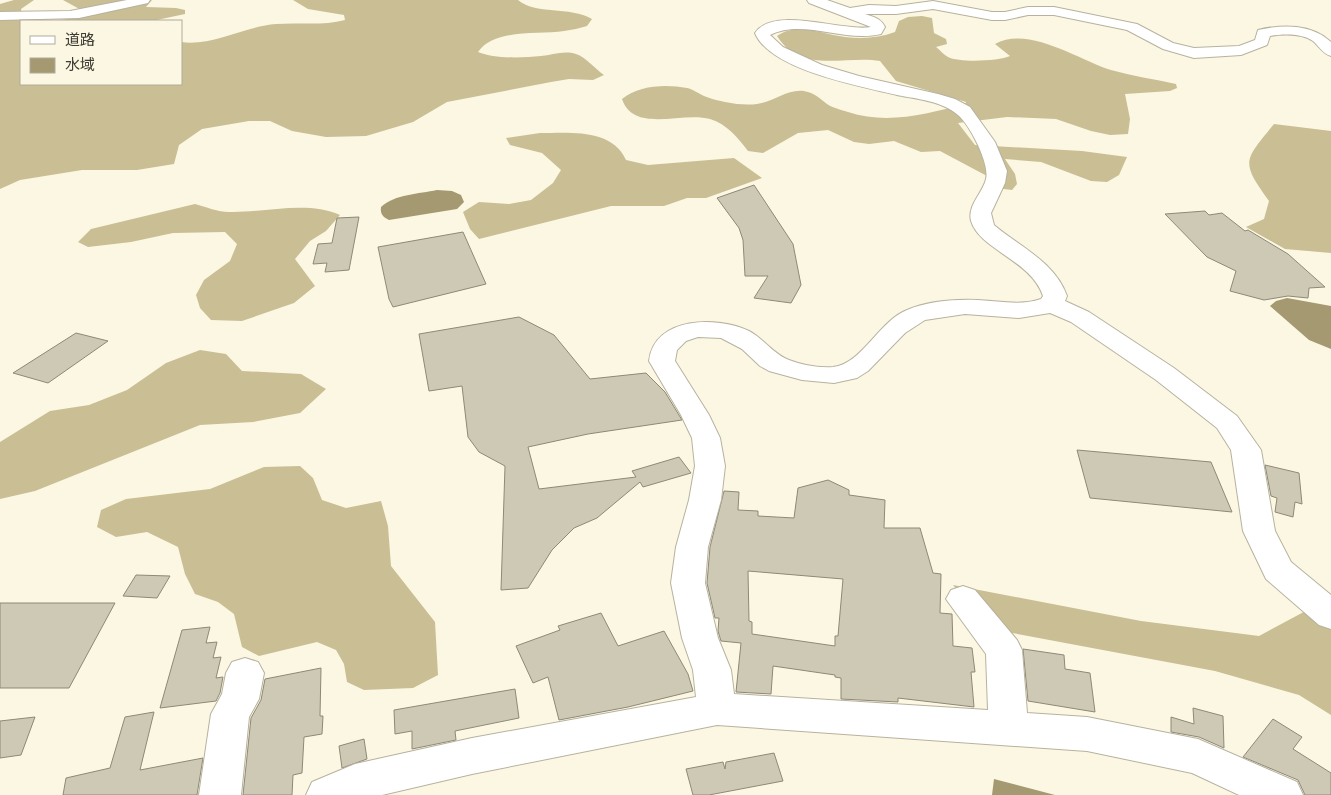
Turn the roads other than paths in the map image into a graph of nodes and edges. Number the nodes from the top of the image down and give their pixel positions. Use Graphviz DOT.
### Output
graph roads {
  1 [pos="143,0"];
  2 [pos="814,0"];
  3 [pos="848,13"];
  4 [pos="0,16"];
  5 [pos="1331,51"];
  6 [pos="1051,304"];
  7 [pos="963,599"];
  8 [pos="1331,615"];
  9 [pos="245,673"];
  10 [pos="717,710"];
  11 [pos="1008,729"];
  12 [pos="220,795"];
  13 [pos="327,795"];
  14 [pos="1282,795"];
  1 -- 4 [label="street"];
  2 -- 3 [label="street"];
  3 -- 5 [label="street"];
  3 -- 6 [label="street"];
  6 -- 8 [label="street"];
  6 -- 10 [label="street"];
  7 -- 11 [label="street"];
  9 -- 12 [label="street"];
  10 -- 11 [label="street"];
  10 -- 13 [label="street"];
  11 -- 14 [label="street"];
}
